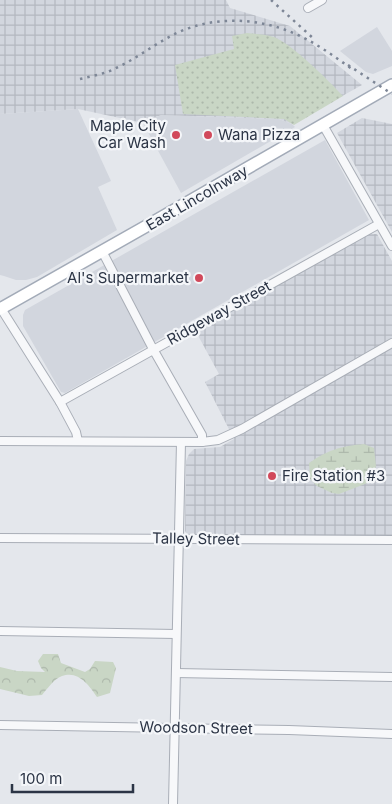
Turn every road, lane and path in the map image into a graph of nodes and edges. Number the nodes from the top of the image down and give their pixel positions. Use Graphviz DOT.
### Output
graph roads {
  1 [pos="322,0"];
  2 [pos="308,8"];
  3 [pos="392,85"];
  4 [pos="323,125"];
  5 [pos="380,224"];
  6 [pos="392,246"];
  7 [pos="102,251"];
  8 [pos="0,306"];
  9 [pos="392,343"];
  10 [pos="153,349"];
  11 [pos="60,402"];
  12 [pos="0,441"];
  13 [pos="78,441"];
  14 [pos="182,442"];
  15 [pos="202,442"];
  16 [pos="0,538"];
  17 [pos="178,539"];
  18 [pos="392,540"];
  19 [pos="0,631"];
  20 [pos="176,634"];
  21 [pos="176,673"];
  22 [pos="392,677"];
  23 [pos="0,725"];
  24 [pos="175,728"];
  25 [pos="392,734"];
  26 [pos="173,804"];
  1 -- 2 [label="street"];
  3 -- 4 [label="main road, East Lincolnway"];
  4 -- 5 [label="street"];
  4 -- 7 [label="main road, East Lincolnway"];
  5 -- 6 [label="street"];
  5 -- 10 [label="street, Ridgeway Street"];
  7 -- 8 [label="main road, East Lincolnway"];
  7 -- 10 [label="street"];
  8 -- 11 [label="street"];
  9 -- 15 [label="street"];
  10 -- 11 [label="street, Ridgeway Street"];
  10 -- 15 [label="street"];
  11 -- 13 [label="street"];
  12 -- 13 [label="street"];
  13 -- 14 [label="street"];
  14 -- 15 [label="street"];
  14 -- 17 [label="street"];
  16 -- 17 [label="street, Talley Street"];
  17 -- 18 [label="street, Talley Street"];
  17 -- 20 [label="street"];
  19 -- 20 [label="street"];
  20 -- 21 [label="street"];
  21 -- 22 [label="street"];
  21 -- 24 [label="street"];
  23 -- 24 [label="street, Woodson Street"];
  24 -- 25 [label="street, Woodson Street"];
  24 -- 26 [label="street"];
}
